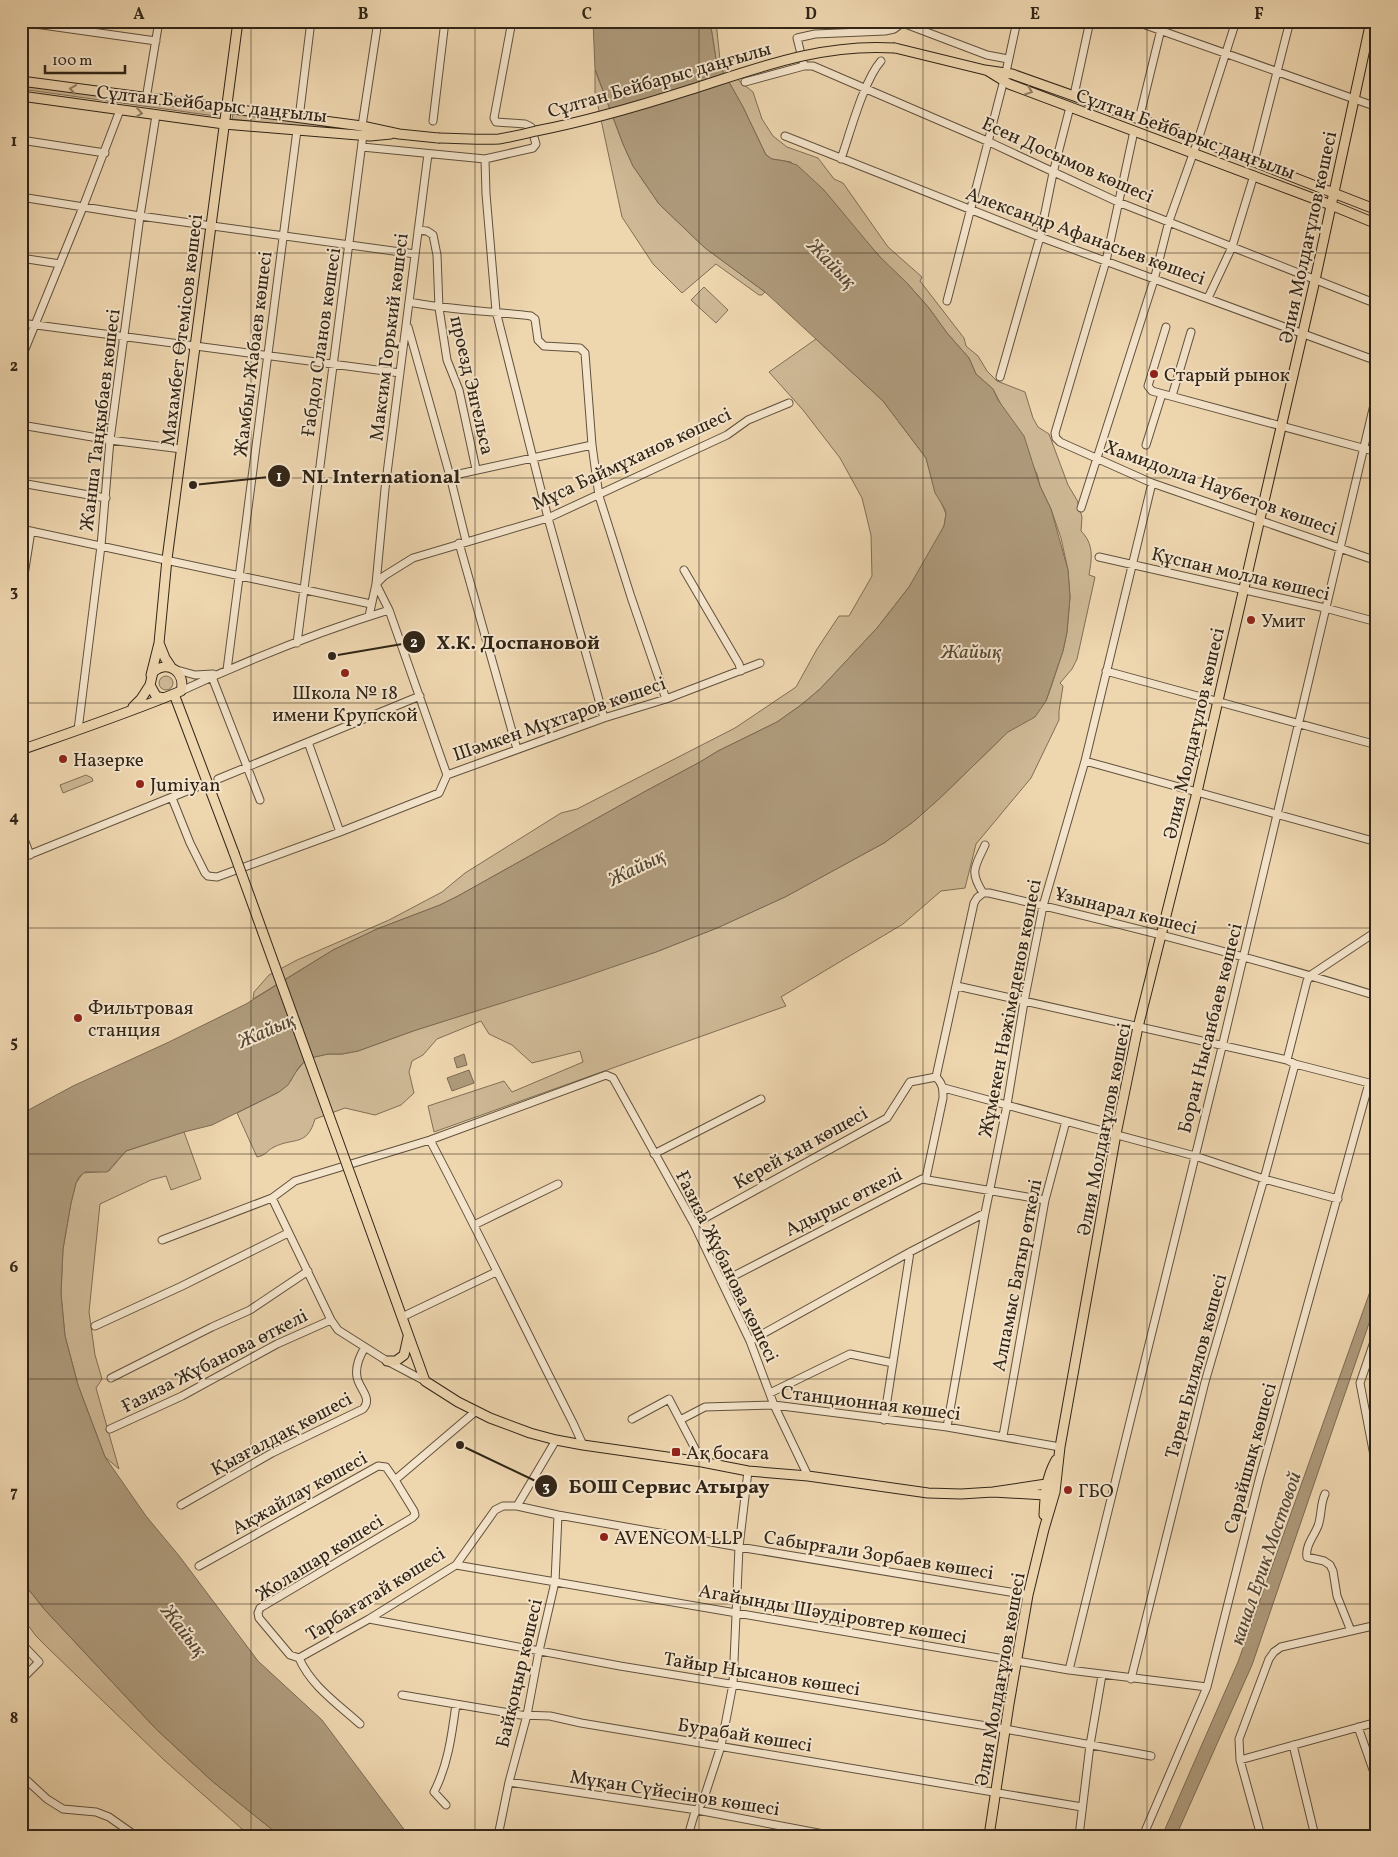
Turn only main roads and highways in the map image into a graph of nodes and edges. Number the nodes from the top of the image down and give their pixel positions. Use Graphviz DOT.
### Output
graph roads {
  1 [pos="238,21"];
  2 [pos="1371,21"];
  3 [pos="985,70"];
  4 [pos="21,81"];
  5 [pos="21,96"];
  6 [pos="226,109"];
  7 [pos="224,124"];
  8 [pos="399,134"];
  9 [pos="1333,192"];
  10 [pos="1331,205"];
  11 [pos="1377,210"];
  12 [pos="1377,224"];
  13 [pos="159,643"];
  14 [pos="174,669"];
  15 [pos="151,675"];
  16 [pos="150,685"];
  17 [pos="177,692"];
  18 [pos="164,698"];
  19 [pos="129,711"];
  20 [pos="21,750"];
  21 [pos="408,1334"];
  22 [pos="387,1360"];
  23 [pos="1060,1451"];
  24 [pos="1050,1470"];
  25 [pos="1046,1484"];
  26 [pos="1025,1490"];
  27 [pos="1054,1492"];
  28 [pos="1045,1495"];
  29 [pos="1044,1528"];
  30 [pos="988,1836"];
  1 -- 6 [label="main road, Махамбет Өтемісов көшесі"];
  2 -- 9 [label="main road, Әлия Молдағұлов көшесі"];
  3 -- 8 [label="main road, Сұлтан Бейбарыс даңғылы, bridge"];
  3 -- 9 [label="main road, Сұлтан Бейбарыс даңғылы"];
  3 -- 10 [label="main road, Сұлтан Бейбарыс даңғылы, one-way"];
  6 -- 4 [label="main road, Сұлтан Бейбарыс даңғылы, one-way"];
  5 -- 7 [label="main road, Сұлтан Бейбарыс даңғылы, one-way"];
  6 -- 7 [label="main road, Махамбет Өтемісов көшесі"];
  6 -- 8 [label="main road, Сұлтан Бейбарыс даңғылы"];
  7 -- 8 [label="main road, Сұлтан Бейбарыс даңғылы"];
  7 -- 13 [label="main road, Махамбет Өтемісов көшесі"];
  9 -- 10 [label="main road, Әлия Молдағұлов көшесі"];
  9 -- 11 [label="main road, Сұлтан Бейбарыс даңғылы"];
  10 -- 12 [label="main road, Сұлтан Бейбарыс даңғылы"];
  10 -- 23 [label="main road, Әлия Молдағұлов көшесі"];
  13 -- 14 [label="main road"];
  13 -- 15 [label="main road, Махамбет Өтемісов көшесі"];
  14 -- 15 [label="main road"];
  14 -- 17 [label="main road"];
  15 -- 16 [label="main road, Махамбет Өтемісов көшесі"];
  16 -- 18 [label="main road"];
  16 -- 19 [label="main road"];
  17 -- 18 [label="main road"];
  17 -- 21 [label="main road, bridge"];
  18 -- 19 [label="main road"];
  19 -- 20 [label="main road"];
  21 -- 22 [label="main road"];
  21 -- 26 [label="main road"];
  23 -- 24 [label="main road, Әлия Молдағұлов көшесі"];
  23 -- 27 [label="main road, Әлия Молдағұлов көшесі"];
  24 -- 25 [label="main road, Әлия Молдағұлов көшесі"];
  24 -- 26 [label="main road"];
  25 -- 26 [label="main road"];
  25 -- 27 [label="main road"];
  25 -- 28 [label="main road, Әлия Молдағұлов көшесі"];
  26 -- 28 [label="main road"];
  26 -- 29 [label="main road"];
  27 -- 28 [label="main road"];
  27 -- 29 [label="main road, Әлия Молдағұлов көшесі"];
  28 -- 29 [label="main road, Әлия Молдағұлов көшесі"];
  29 -- 30 [label="main road, Әлия Молдағұлов көшесі"];
}
